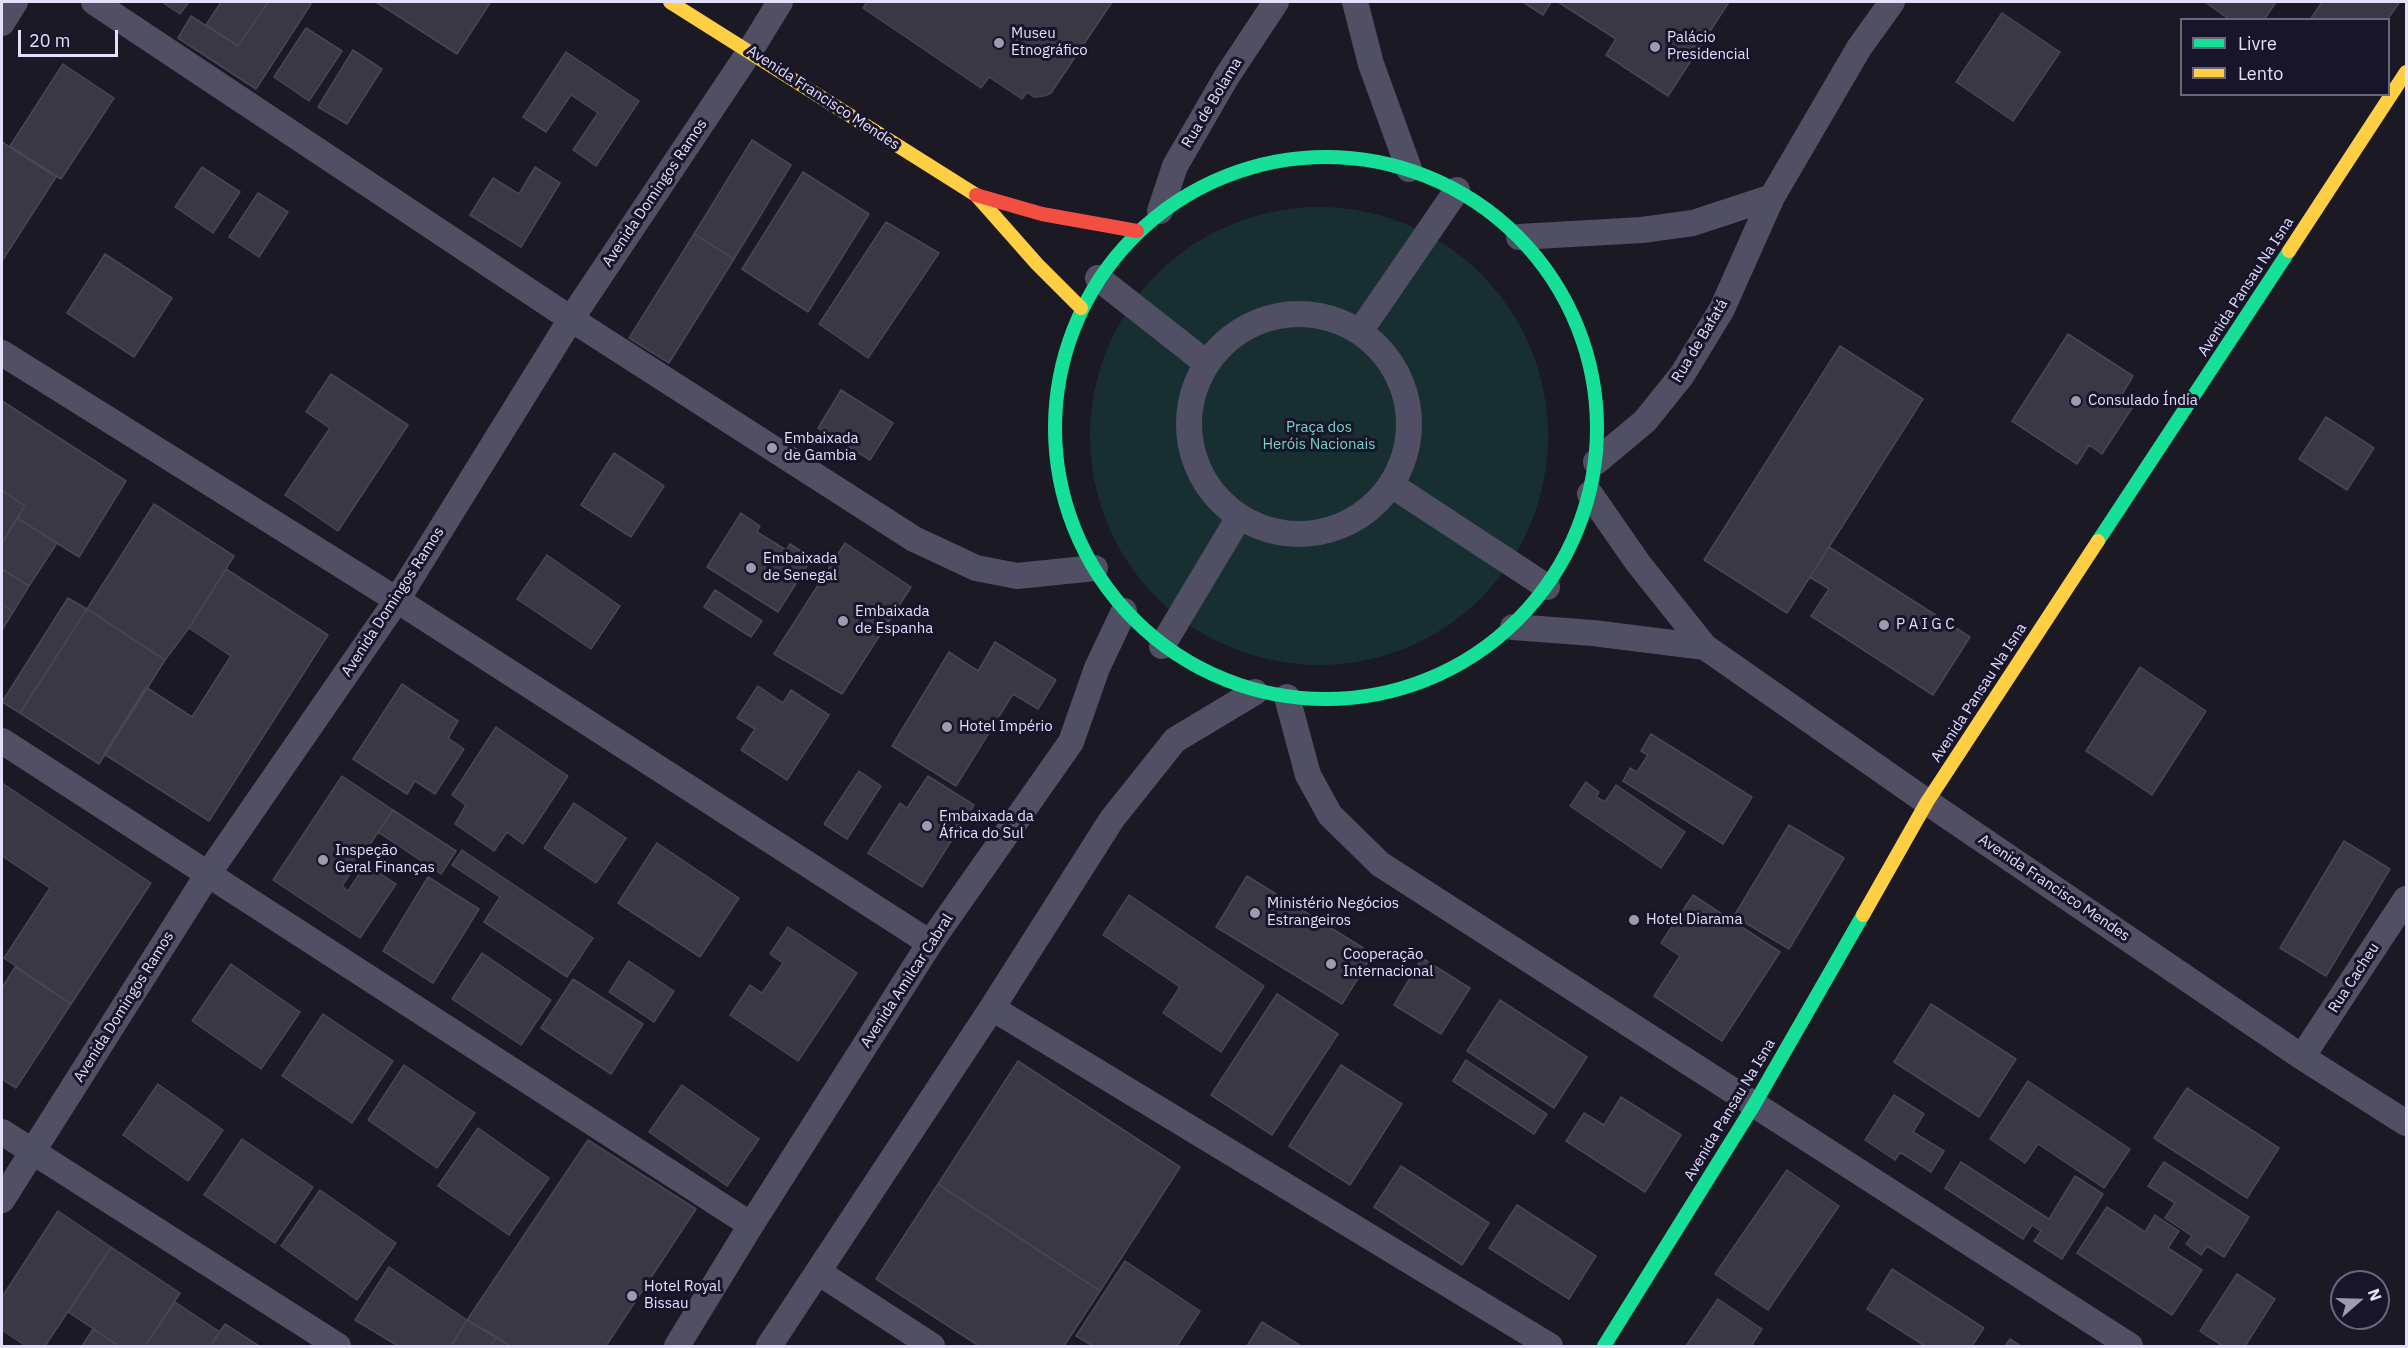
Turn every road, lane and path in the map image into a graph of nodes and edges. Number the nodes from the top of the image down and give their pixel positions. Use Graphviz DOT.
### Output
graph roads {
  1 [pos="15,2"];
  2 [pos="94,2"];
  3 [pos="670,2"];
  4 [pos="780,2"];
  5 [pos="1276,2"];
  6 [pos="1355,2"];
  7 [pos="1892,2"];
  8 [pos="2,23"];
  9 [pos="750,51"];
  10 [pos="2406,72"];
  11 [pos="1409,169"];
  12 [pos="1457,190"];
  13 [pos="976,195"];
  14 [pos="1772,197"];
  15 [pos="1160,211"];
  16 [pos="1137,231"];
  17 [pos="1519,237"];
  18 [pos="1098,278"];
  19 [pos="1081,308"];
  20 [pos="571,319"];
  21 [pos="1360,330"];
  22 [pos="2,353"];
  23 [pos="1205,362"];
  24 [pos="1596,462"];
  25 [pos="1393,486"];
  26 [pos="1590,494"];
  27 [pos="1238,519"];
  28 [pos="1095,568"];
  29 [pos="1547,587"];
  30 [pos="397,600"];
  31 [pos="1124,611"];
  32 [pos="1513,627"];
  33 [pos="1162,646"];
  34 [pos="1705,647"];
  35 [pos="1255,692"];
  36 [pos="1287,697"];
  37 [pos="2,741"];
  38 [pos="1927,802"];
  39 [pos="208,874"];
  40 [pos="2406,898"];
  41 [pos="930,943"];
  42 [pos="992,1008"];
  43 [pos="2302,1057"];
  44 [pos="1754,1105"];
  45 [pos="2406,1123"];
  46 [pos="2,1132"];
  47 [pos="33,1152"];
  48 [pos="2,1200"];
  49 [pos="751,1225"];
  50 [pos="818,1272"];
  51 [pos="338,1347"];
  52 [pos="677,1347"];
  53 [pos="769,1347"];
  54 [pos="932,1347"];
  55 [pos="1550,1347"];
  56 [pos="1604,1347"];
  57 [pos="2130,1347"];
  1 -- 8 [label="street"];
  2 -- 20 [label="street"];
  3 -- 9 [label="main road, Avenida Francisco Mendes"];
  4 -- 9 [label="street, Avenida Domingos Ramos"];
  5 -- 15 [label="street, Rua de Bolama"];
  6 -- 11 [label="street"];
  7 -- 14 [label="street, Rua de Bafatá"];
  9 -- 13 [label="main road, Avenida Francisco Mendes"];
  9 -- 20 [label="street, Avenida Domingos Ramos"];
  10 -- 38 [label="main road, Avenida Pansau Na Isna"];
  11 -- 12 [label="main road"];
  11 -- 15 [label="main road"];
  12 -- 17 [label="main road"];
  12 -- 21 [label="street"];
  13 -- 16 [label="main road"];
  13 -- 19 [label="main road"];
  14 -- 17 [label="street"];
  14 -- 24 [label="street, Rua de Bafatá"];
  15 -- 16 [label="main road"];
  16 -- 18 [label="main road"];
  17 -- 24 [label="main road"];
  18 -- 19 [label="main road"];
  18 -- 23 [label="street"];
  19 -- 28 [label="main road"];
  20 -- 28 [label="street"];
  20 -- 30 [label="street, Avenida Domingos Ramos"];
  21 -- 23 [label="street"];
  21 -- 25 [label="street"];
  22 -- 30 [label="street"];
  23 -- 27 [label="street"];
  24 -- 26 [label="main road"];
  25 -- 27 [label="street"];
  25 -- 29 [label="street"];
  26 -- 29 [label="main road"];
  26 -- 34 [label="street"];
  27 -- 33 [label="street"];
  28 -- 31 [label="main road"];
  29 -- 32 [label="main road"];
  30 -- 39 [label="street, Avenida Domingos Ramos"];
  30 -- 41 [label="street"];
  31 -- 33 [label="main road"];
  31 -- 41 [label="street, Avenida Amilcar Cabral"];
  32 -- 34 [label="street"];
  32 -- 36 [label="main road"];
  33 -- 35 [label="main road"];
  34 -- 38 [label="street, Avenida Francisco Mendes"];
  35 -- 36 [label="main road"];
  35 -- 42 [label="street"];
  36 -- 44 [label="street"];
  37 -- 39 [label="street"];
  38 -- 43 [label="street, Avenida Francisco Mendes"];
  38 -- 44 [label="main road, Avenida Pansau Na Isna"];
  39 -- 47 [label="street, Avenida Domingos Ramos"];
  39 -- 49 [label="street"];
  40 -- 43 [label="street, Rua Cacheu"];
  41 -- 49 [label="street, Avenida Amilcar Cabral"];
  42 -- 50 [label="street"];
  42 -- 55 [label="street"];
  43 -- 45 [label="street, Avenida Francisco Mendes"];
  44 -- 56 [label="main road, Avenida Pansau Na Isna"];
  44 -- 57 [label="street"];
  46 -- 47 [label="street"];
  47 -- 48 [label="street, Avenida Domingos Ramos"];
  47 -- 51 [label="street"];
  49 -- 52 [label="street, Avenida Amilcar Cabral"];
  50 -- 53 [label="street"];
  50 -- 54 [label="street"];
}
